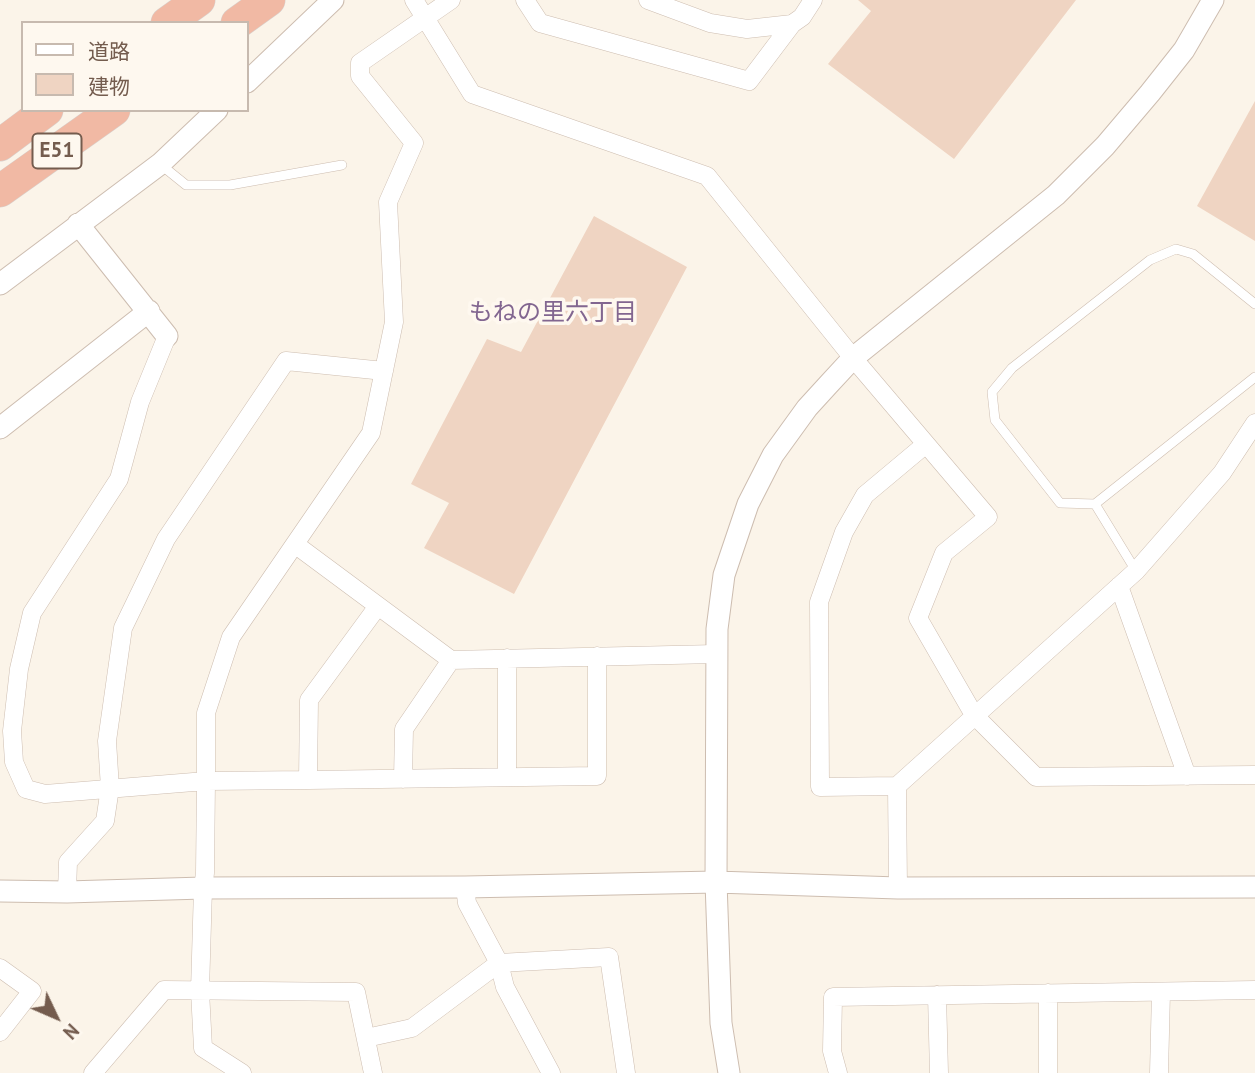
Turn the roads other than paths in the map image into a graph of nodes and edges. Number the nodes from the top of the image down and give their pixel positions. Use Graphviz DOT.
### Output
graph roads {
  1 [pos="199,0"];
  2 [pos="269,0"];
  3 [pos="333,0"];
  4 [pos="414,0"];
  5 [pos="451,0"];
  6 [pos="525,0"];
  7 [pos="648,0"];
  8 [pos="813,0"];
  9 [pos="1213,0"];
  10 [pos="426,17"];
  11 [pos="170,21"];
  12 [pos="240,21"];
  13 [pos="792,24"];
  14 [pos="248,81"];
  15 [pos="44,112"];
  16 [pos="111,112"];
  17 [pos="215,112"];
  18 [pos="0,145"];
  19 [pos="160,164"];
  20 [pos="342,165"];
  21 [pos="0,191"];
  22 [pos="78,225"];
  23 [pos="0,284"];
  24 [pos="1255,304"];
  25 [pos="149,311"];
  26 [pos="167,336"];
  27 [pos="853,358"];
  28 [pos="384,371"];
  29 [pos="1255,377"];
  30 [pos="1255,423"];
  31 [pos="0,428"];
  32 [pos="926,444"];
  33 [pos="1095,504"];
  34 [pos="296,545"];
  35 [pos="1136,570"];
  36 [pos="1119,586"];
  37 [pos="378,606"];
  38 [pos="716,653"];
  39 [pos="597,656"];
  40 [pos="507,659"];
  41 [pos="451,660"];
  42 [pos="974,715"];
  43 [pos="1255,775"];
  44 [pos="1187,776"];
  45 [pos="507,777"];
  46 [pos="403,779"];
  47 [pos="308,780"];
  48 [pos="206,781"];
  49 [pos="897,786"];
  50 [pos="110,788"];
  51 [pos="716,882"];
  52 [pos="465,887"];
  53 [pos="1255,887"];
  54 [pos="203,888"];
  55 [pos="898,888"];
  56 [pos="0,891"];
  57 [pos="67,892"];
  58 [pos="499,964"];
  59 [pos="0,968"];
  60 [pos="1255,990"];
  61 [pos="200,991"];
  62 [pos="1161,992"];
  63 [pos="1048,993"];
  64 [pos="937,995"];
  65 [pos="0,1032"];
  66 [pos="366,1038"];
  67 [pos="93,1073"];
  68 [pos="241,1073"];
  69 [pos="373,1073"];
  70 [pos="551,1073"];
  71 [pos="626,1073"];
  72 [pos="729,1073"];
  73 [pos="838,1073"];
  74 [pos="939,1073"];
  75 [pos="1048,1073"];
  76 [pos="1159,1073"];
  1 -- 11 [label="highway"];
  2 -- 12 [label="highway"];
  3 -- 14 [label="street"];
  4 -- 10 [label="street"];
  5 -- 10 [label="street"];
  6 -- 13 [label="street"];
  7 -- 13 [label="street"];
  8 -- 13 [label="street"];
  9 -- 27 [label="street"];
  10 -- 27 [label="street"];
  10 -- 28 [label="street"];
  15 -- 18 [label="highway, E51"];
  16 -- 21 [label="highway, E51"];
  17 -- 19 [label="street"];
  19 -- 20 [label="lane"];
  19 -- 22 [label="street"];
  22 -- 23 [label="street"];
  22 -- 25 [label="street"];
  24 -- 33 [label="lane"];
  25 -- 26 [label="street"];
  25 -- 31 [label="street"];
  26 -- 50 [label="street"];
  27 -- 32 [label="street"];
  27 -- 38 [label="street"];
  28 -- 34 [label="street"];
  28 -- 50 [label="street"];
  29 -- 33 [label="lane"];
  30 -- 35 [label="street"];
  32 -- 42 [label="street"];
  32 -- 49 [label="street"];
  33 -- 35 [label="lane"];
  34 -- 37 [label="street"];
  34 -- 48 [label="street"];
  35 -- 36 [label="street"];
  36 -- 42 [label="street"];
  36 -- 44 [label="street"];
  37 -- 41 [label="street"];
  37 -- 47 [label="street"];
  38 -- 39 [label="street"];
  38 -- 51 [label="street"];
  39 -- 40 [label="street"];
  39 -- 45 [label="street"];
  40 -- 41 [label="street"];
  40 -- 45 [label="street"];
  41 -- 46 [label="street"];
  42 -- 44 [label="street"];
  42 -- 49 [label="street"];
  43 -- 44 [label="street"];
  45 -- 46 [label="street"];
  46 -- 47 [label="street"];
  47 -- 48 [label="street"];
  48 -- 50 [label="street"];
  48 -- 54 [label="street"];
  49 -- 55 [label="street"];
  50 -- 57 [label="street"];
  51 -- 52 [label="street"];
  51 -- 55 [label="street"];
  51 -- 72 [label="street"];
  52 -- 54 [label="street"];
  52 -- 58 [label="street"];
  53 -- 55 [label="street"];
  54 -- 57 [label="street"];
  54 -- 61 [label="street"];
  56 -- 57 [label="street"];
  58 -- 66 [label="street"];
  58 -- 70 [label="street"];
  58 -- 71 [label="street"];
  59 -- 65 [label="street"];
  60 -- 62 [label="street"];
  61 -- 66 [label="street"];
  61 -- 67 [label="street"];
  61 -- 68 [label="street"];
  62 -- 63 [label="street"];
  62 -- 76 [label="street"];
  63 -- 64 [label="street"];
  63 -- 75 [label="street"];
  64 -- 73 [label="street"];
  64 -- 74 [label="street"];
  66 -- 69 [label="street"];
}
